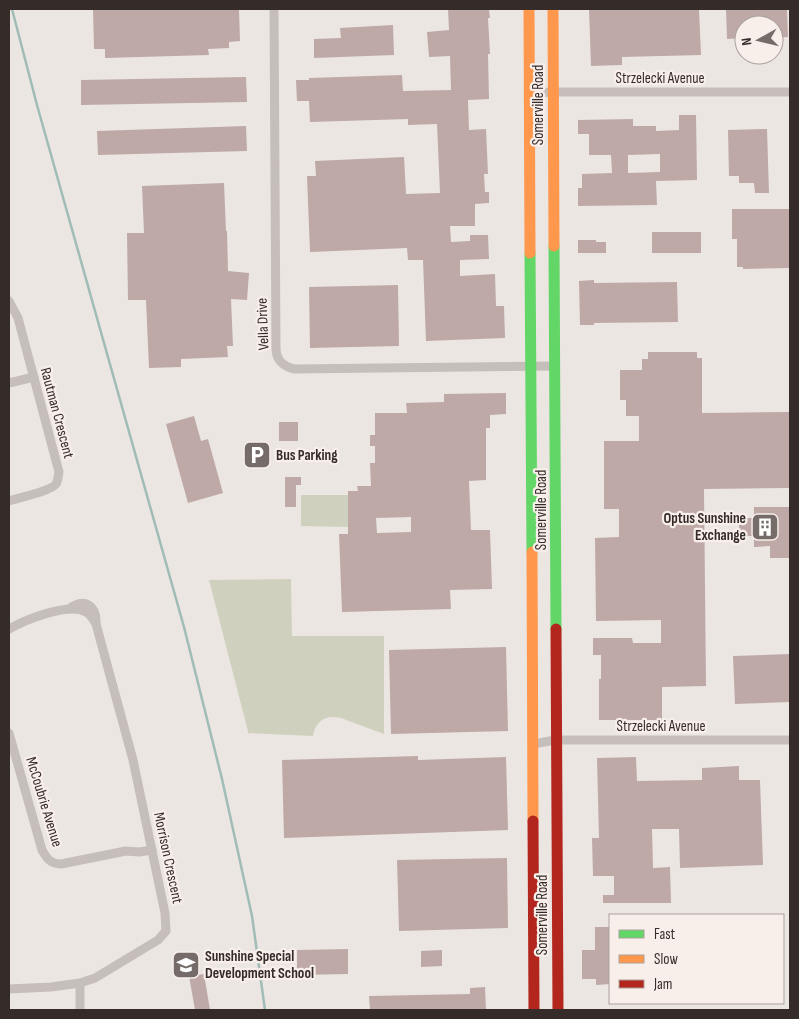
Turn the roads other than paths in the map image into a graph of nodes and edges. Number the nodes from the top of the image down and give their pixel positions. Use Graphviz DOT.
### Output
graph roads {
  1 [pos="274,9"];
  2 [pos="529,9"];
  3 [pos="553,9"];
  4 [pos="553,92"];
  5 [pos="790,92"];
  6 [pos="529,93"];
  7 [pos="9,301"];
  8 [pos="531,366"];
  9 [pos="555,366"];
  10 [pos="34,377"];
  11 [pos="9,383"];
  12 [pos="9,501"];
  13 [pos="9,629"];
  14 [pos="9,732"];
  15 [pos="556,740"];
  16 [pos="790,740"];
  17 [pos="533,744"];
  18 [pos="151,846"];
  19 [pos="77,984"];
  20 [pos="9,989"];
  21 [pos="79,1010"];
  22 [pos="534,1010"];
  23 [pos="558,1010"];
  1 -- 8 [label="street, Vella Drive"];
  2 -- 6 [label="main road, Somerville Road"];
  3 -- 4 [label="main road, Somerville Road"];
  4 -- 5 [label="street, Strzelecki Avenue"];
  4 -- 6 [label="street, Strzelecki Avenue"];
  4 -- 9 [label="main road, Somerville Road"];
  6 -- 8 [label="main road, Somerville Road"];
  7 -- 10 [label="street, Rautman Crescent"];
  8 -- 9 [label="street, Vella Drive"];
  8 -- 17 [label="main road, Somerville Road"];
  9 -- 15 [label="main road, Somerville Road"];
  10 -- 11 [label="street"];
  10 -- 12 [label="street, Rautman Crescent"];
  13 -- 18 [label="street, Morrison Crescent"];
  14 -- 18 [label="street, McCoubrie Avenue"];
  15 -- 16 [label="street, Strzelecki Avenue"];
  15 -- 17 [label="street, Strzelecki Avenue"];
  15 -- 23 [label="main road, Somerville Road"];
  17 -- 22 [label="main road, Somerville Road"];
  18 -- 19 [label="street, Morrison Crescent"];
  19 -- 20 [label="street, Morrison Crescent"];
  19 -- 21 [label="street"];
}
